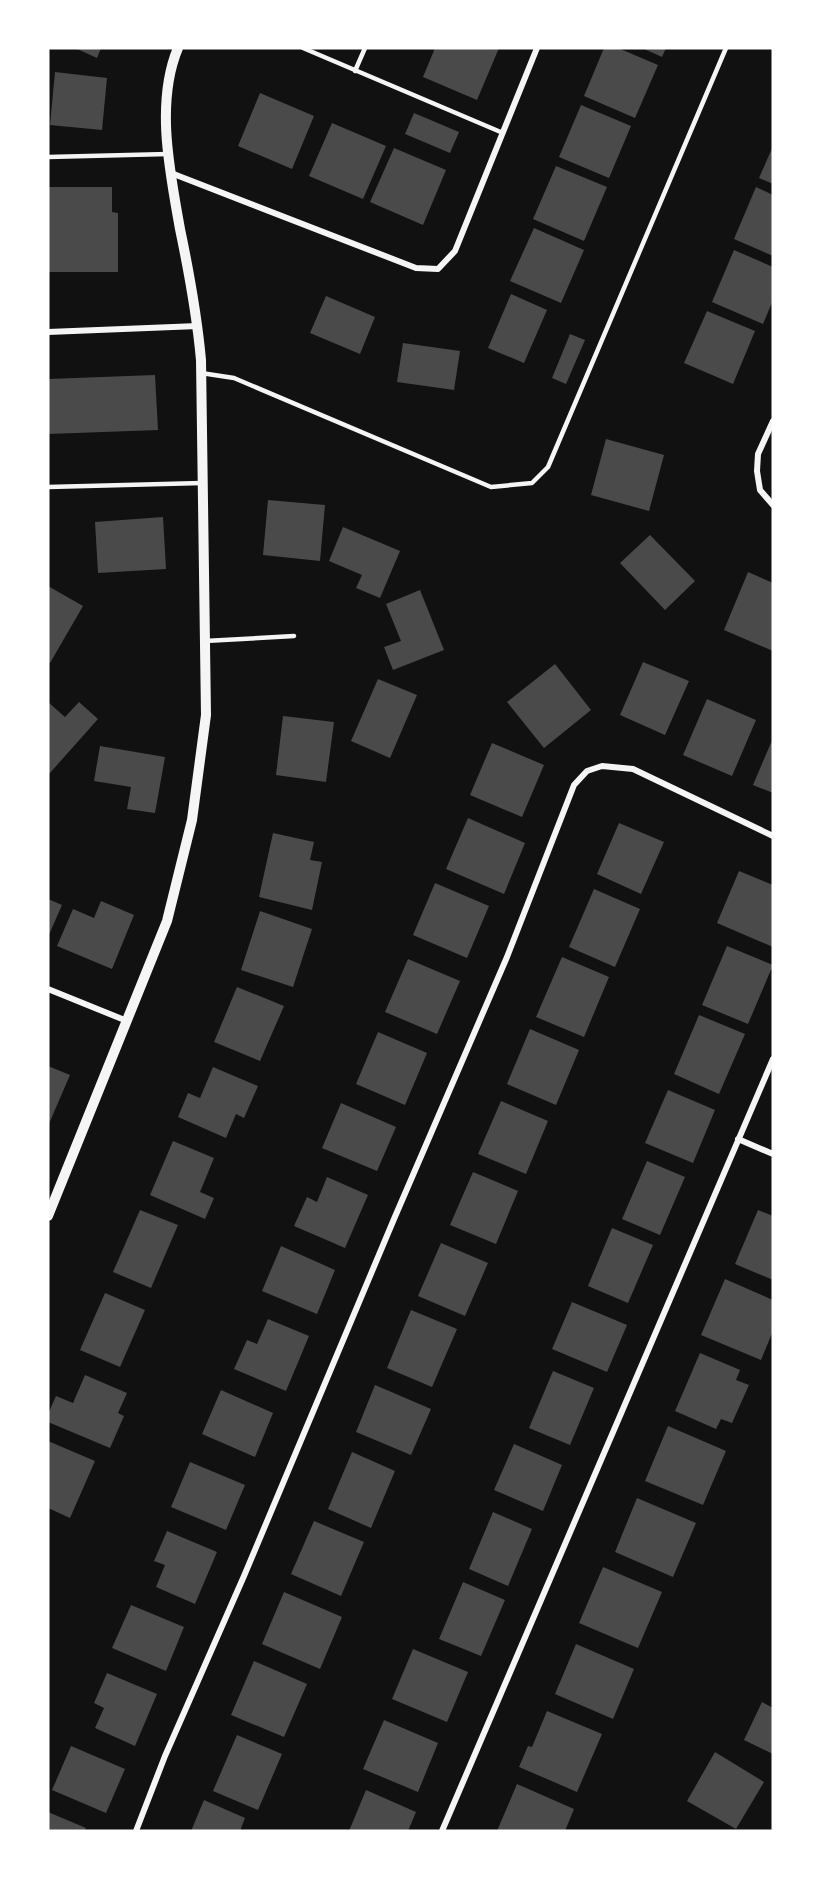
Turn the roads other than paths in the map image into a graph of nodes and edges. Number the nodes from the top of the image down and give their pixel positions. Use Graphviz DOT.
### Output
graph roads {
  1 [pos="178,48"];
  2 [pos="303,48"];
  3 [pos="365,48"];
  4 [pos="537,48"];
  5 [pos="726,48"];
  6 [pos="356,71"];
  7 [pos="503,133"];
  8 [pos="168,154"];
  9 [pos="48,157"];
  10 [pos="170,172"];
  11 [pos="198,326"];
  12 [pos="48,332"];
  13 [pos="201,373"];
  14 [pos="773,421"];
  15 [pos="202,483"];
  16 [pos="48,487"];
  17 [pos="773,505"];
  18 [pos="294,636"];
  19 [pos="205,641"];
  20 [pos="773,836"];
  21 [pos="48,989"];
  22 [pos="127,1021"];
  23 [pos="773,1059"];
  24 [pos="738,1139"];
  25 [pos="773,1154"];
  26 [pos="48,1216"];
  27 [pos="136,1831"];
  28 [pos="442,1831"];
  1 -- 8 [label="street"];
  2 -- 6 [label="lane"];
  3 -- 6 [label="lane"];
  4 -- 7 [label="street"];
  5 -- 13 [label="lane"];
  6 -- 7 [label="lane"];
  7 -- 10 [label="street"];
  8 -- 9 [label="lane"];
  8 -- 10 [label="street"];
  10 -- 11 [label="street"];
  11 -- 12 [label="street"];
  11 -- 13 [label="street"];
  13 -- 15 [label="street"];
  14 -- 17 [label="street"];
  15 -- 16 [label="lane"];
  15 -- 19 [label="street"];
  18 -- 19 [label="lane"];
  19 -- 22 [label="street"];
  20 -- 27 [label="street"];
  21 -- 22 [label="street"];
  22 -- 26 [label="street"];
  23 -- 24 [label="street"];
  24 -- 25 [label="street"];
  24 -- 28 [label="street"];
}
